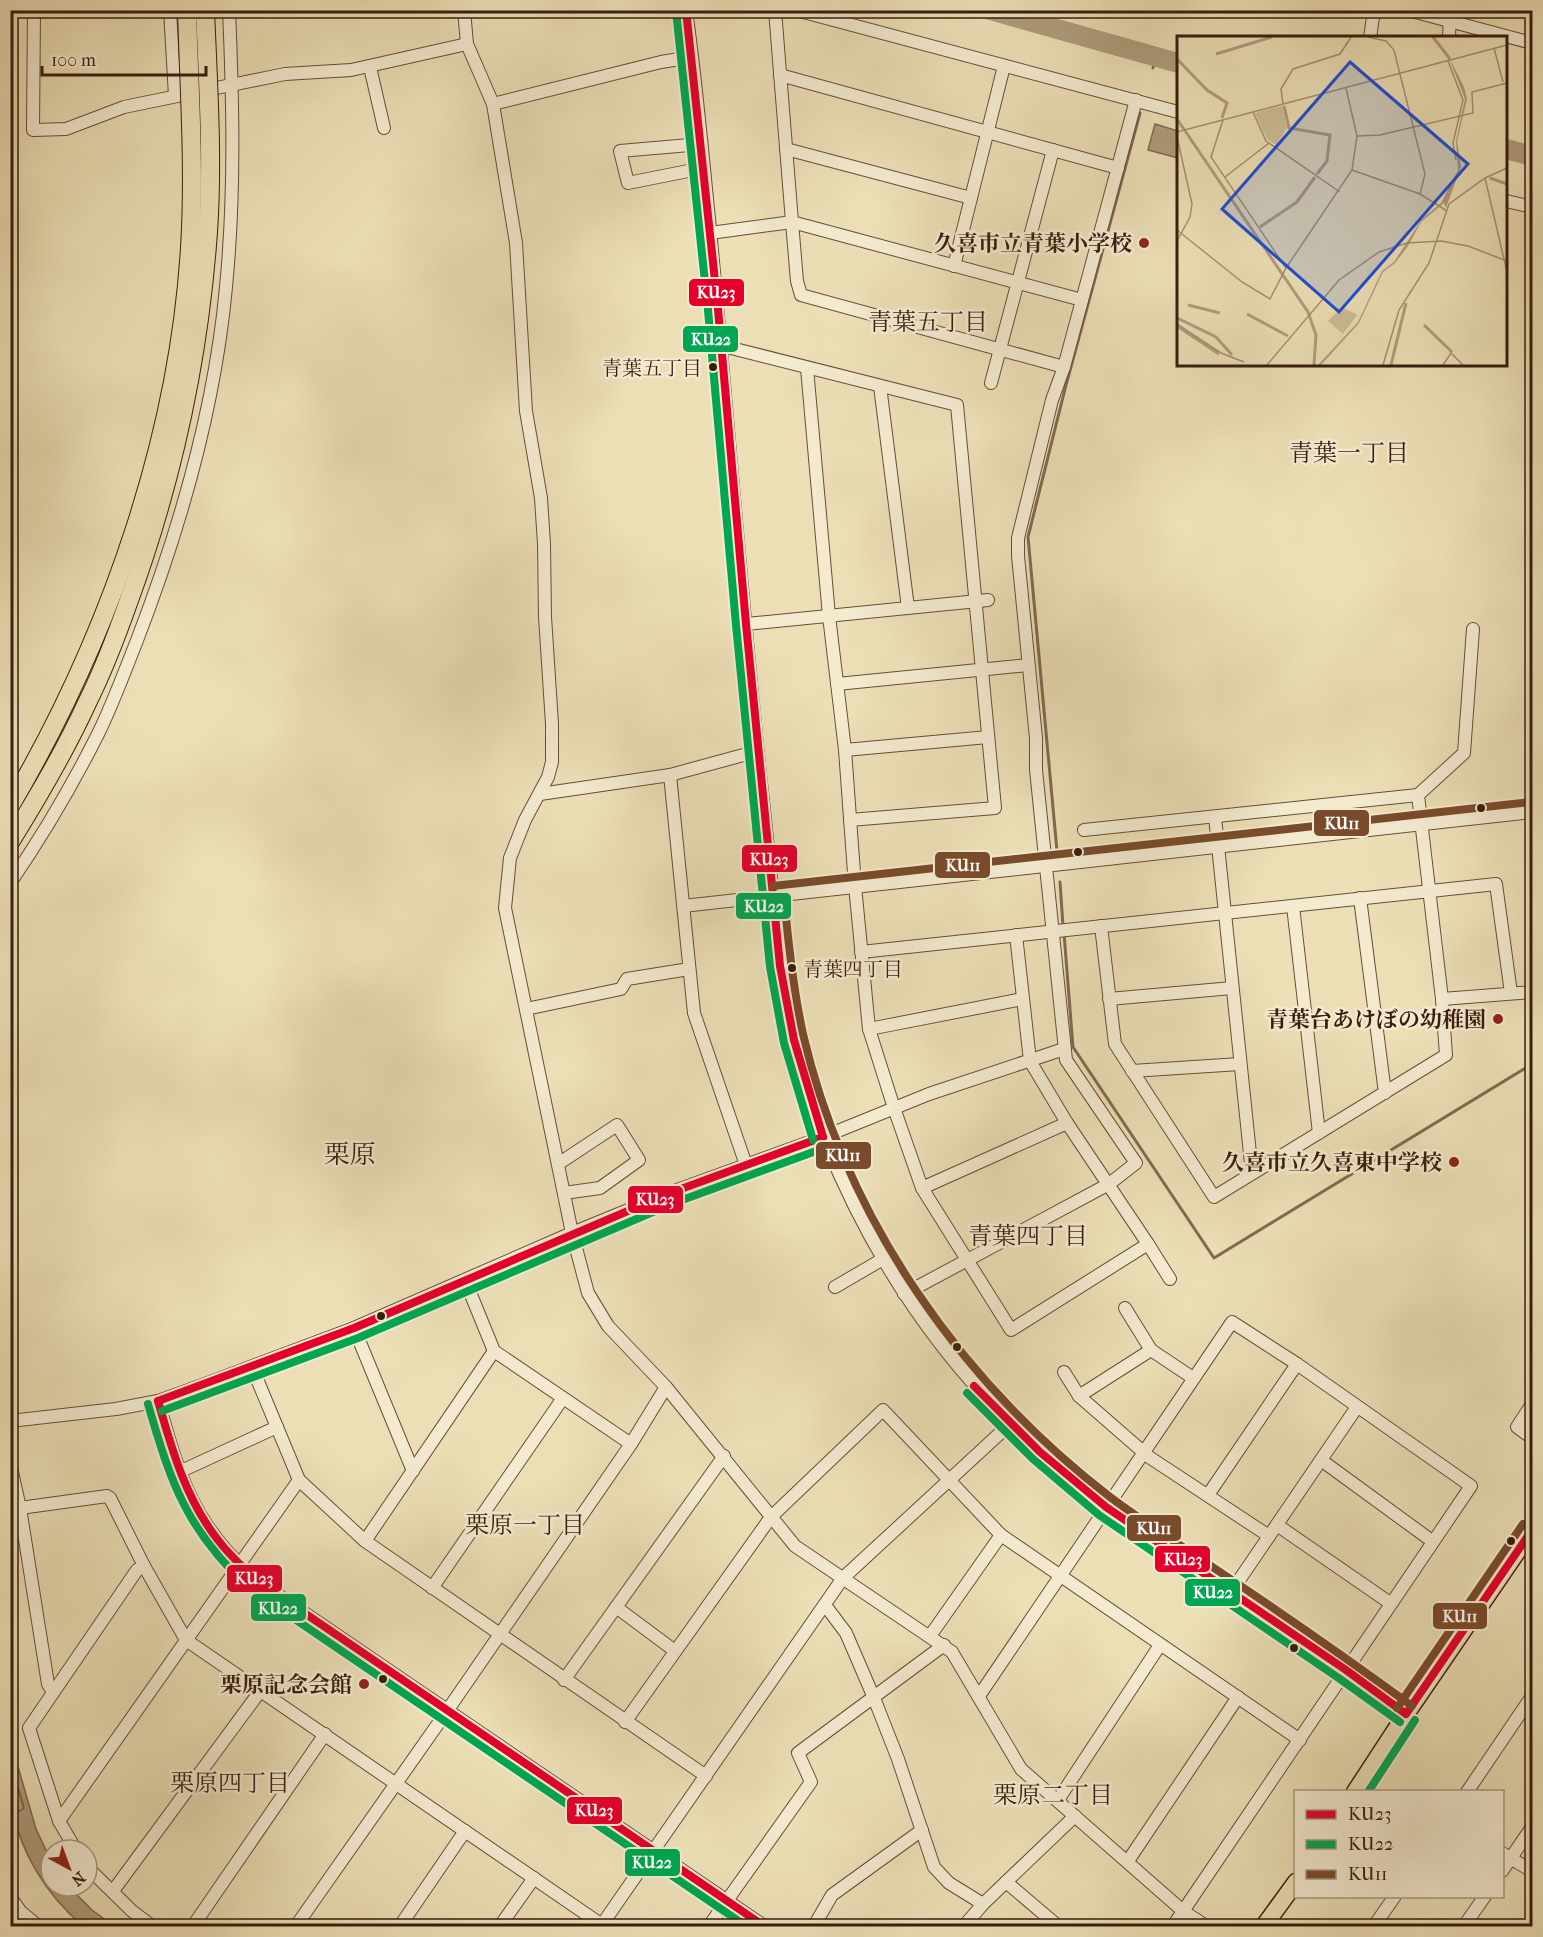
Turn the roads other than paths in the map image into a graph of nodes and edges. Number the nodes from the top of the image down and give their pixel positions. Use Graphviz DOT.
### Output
graph roads {
  1 [pos="34,10"];
  2 [pos="170,10"];
  3 [pos="187,10"];
  4 [pos="205,10"];
  5 [pos="229,10"];
  6 [pos="464,10"];
  7 [pos="686,10"];
  8 [pos="775,10"];
  9 [pos="796,10"];
  10 [pos="1374,10"];
  11 [pos="1408,10"];
  12 [pos="1450,16"];
  13 [pos="1370,36"];
  14 [pos="1449,36"];
  15 [pos="1532,41"];
  16 [pos="467,44"];
  17 [pos="692,57"];
  18 [pos="1004,66"];
  19 [pos="369,67"];
  20 [pos="780,75"];
  21 [pos="232,86"];
  22 [pos="175,96"];
  23 [pos="1137,100"];
  24 [pos="493,104"];
  25 [pos="1177,111"];
  26 [pos="384,128"];
  27 [pos="987,132"];
  28 [pos="701,144"];
  29 [pos="786,149"];
  30 [pos="1053,150"];
  31 [pos="703,168"];
  32 [pos="1118,168"];
  33 [pos="971,198"];
  34 [pos="1507,201"];
  35 [pos="1533,207"];
  36 [pos="792,222"];
  37 [pos="710,233"];
  38 [pos="954,266"];
  39 [pos="1017,283"];
  40 [pos="1082,300"];
  41 [pos="731,348"];
  42 [pos="999,350"];
  43 [pos="1064,367"];
  44 [pos="807,368"];
  45 [pos="990,383"];
  46 [pos="880,386"];
  47 [pos="982,601"];
  48 [pos="908,608"];
  49 [pos="829,616"];
  50 [pos="746,624"];
  51 [pos="1473,628"];
  52 [pos="1028,665"];
  53 [pos="981,669"];
  54 [pos="837,684"];
  55 [pos="988,737"];
  56 [pos="845,750"];
  57 [pos="758,753"];
  58 [pos="670,775"];
  59 [pos="540,794"];
  60 [pos="1418,795"];
  61 [pos="10,806"];
  62 [pos="1533,812"];
  63 [pos="1215,817"];
  64 [pos="850,820"];
  65 [pos="1422,824"];
  66 [pos="1084,830"];
  67 [pos="10,842"];
  68 [pos="1218,847"];
  69 [pos="1047,866"];
  70 [pos="10,883"];
  71 [pos="855,886"];
  72 [pos="1428,891"];
  73 [pos="774,896"];
  74 [pos="1360,898"];
  75 [pos="683,906"];
  76 [pos="1293,906"];
  77 [pos="1225,914"];
  78 [pos="1101,926"];
  79 [pos="1054,930"];
  80 [pos="1016,934"];
  81 [pos="861,952"];
  82 [pos="689,969"];
  83 [pos="1232,988"];
  84 [pos="1533,992"];
  85 [pos="1511,993"];
  86 [pos="1023,999"];
  87 [pos="1109,999"];
  88 [pos="1442,999"];
  89 [pos="526,1009"];
  90 [pos="869,1029"];
  91 [pos="1064,1049"];
  92 [pos="1030,1060"];
  93 [pos="1240,1064"];
  94 [pos="1132,1071"];
  95 [pos="1385,1093"];
  96 [pos="894,1108"];
  97 [pos="1067,1123"];
  98 [pos="1319,1133"];
  99 [pos="823,1137"];
  100 [pos="558,1164"];
  101 [pos="746,1165"];
  102 [pos="1252,1173"];
  103 [pos="1109,1184"];
  104 [pos="922,1188"];
  105 [pos="564,1193"];
  106 [pos="572,1233"];
  107 [pos="1149,1244"];
  108 [pos="884,1259"];
  109 [pos="966,1259"];
  110 [pos="465,1280"];
  111 [pos="1170,1280"];
  112 [pos="835,1287"];
  113 [pos="904,1294"];
  114 [pos="1125,1308"];
  115 [pos="354,1328"];
  116 [pos="1151,1350"];
  117 [pos="494,1351"];
  118 [pos="1297,1364"];
  119 [pos="252,1367"];
  120 [pos="1064,1372"];
  121 [pos="1193,1378"];
  122 [pos="666,1387"];
  123 [pos="1078,1396"];
  124 [pos="563,1398"];
  125 [pos="158,1401"];
  126 [pos="1533,1404"];
  127 [pos="1357,1407"];
  128 [pos="10,1421"];
  129 [pos="1010,1424"];
  130 [pos="277,1427"];
  131 [pos="1533,1438"];
  132 [pos="631,1444"];
  133 [pos="1143,1452"];
  134 [pos="724,1456"];
  135 [pos="1321,1460"];
  136 [pos="10,1463"];
  137 [pos="413,1471"];
  138 [pos="179,1472"];
  139 [pos="299,1480"];
  140 [pos="948,1480"];
  141 [pos="1208,1495"];
  142 [pos="1106,1507"];
  143 [pos="20,1508"];
  144 [pos="771,1517"];
  145 [pos="1277,1525"];
  146 [pos="1001,1535"];
  147 [pos="1269,1536"];
  148 [pos="1530,1538"];
  149 [pos="365,1541"];
  150 [pos="1432,1541"];
  151 [pos="144,1566"];
  152 [pos="240,1566"];
  153 [pos="1062,1576"];
  154 [pos="843,1578"];
  155 [pos="432,1588"];
  156 [pos="1231,1592"];
  157 [pos="1390,1603"];
  158 [pos="825,1605"];
  159 [pos="616,1607"];
  160 [pos="500,1635"];
  161 [pos="930,1636"];
  162 [pos="186,1640"];
  163 [pos="944,1645"];
  164 [pos="1161,1645"];
  165 [pos="675,1651"];
  166 [pos="1346,1670"];
  167 [pos="564,1680"];
  168 [pos="261,1690"];
  169 [pos="52,1692"];
  170 [pos="979,1696"];
  171 [pos="1533,1696"];
  172 [pos="1238,1697"];
  173 [pos="874,1698"];
  174 [pos="447,1711"];
  175 [pos="1406,1714"];
  176 [pos="625,1722"];
  177 [pos="325,1734"];
  178 [pos="1300,1740"];
  179 [pos="706,1776"];
  180 [pos="396,1785"];
  181 [pos="1356,1790"];
  182 [pos="1468,1790"];
  183 [pos="1058,1800"];
  184 [pos="1075,1816"];
  185 [pos="59,1821"];
  186 [pos="1533,1827"];
  187 [pos="922,1830"];
  188 [pos="465,1831"];
  189 [pos="69,1838"];
  190 [pos="654,1852"];
  191 [pos="1507,1856"];
  192 [pos="1128,1861"];
  193 [pos="1533,1871"];
  194 [pos="99,1878"];
  195 [pos="534,1878"];
  196 [pos="1006,1882"];
  197 [pos="1294,1885"];
  198 [pos="113,1891"];
  199 [pos="10,1897"];
  200 [pos="1394,1898"];
  201 [pos="1484,1898"];
  202 [pos="727,1901"];
  203 [pos="983,1904"];
  204 [pos="1183,1911"];
  205 [pos="38,1926"];
  206 [pos="152,1926"];
  207 [pos="193,1926"];
  208 [pos="296,1926"];
  209 [pos="400,1926"];
  210 [pos="500,1926"];
  211 [pos="602,1926"];
  212 [pos="709,1926"];
  213 [pos="764,1926"];
  214 [pos="814,1926"];
  215 [pos="964,1926"];
  216 [pos="1058,1926"];
  217 [pos="1173,1926"];
  218 [pos="1206,1926"];
  219 [pos="1264,1926"];
  220 [pos="1374,1926"];
  221 [pos="1464,1926"];
  1 -- 22 [label="street"];
  2 -- 22 [label="street"];
  3 -- 61 [label="highway, bridge"];
  4 -- 67 [label="highway, bridge"];
  5 -- 21 [label="street"];
  6 -- 16 [label="street"];
  7 -- 17 [label="street"];
  8 -- 20 [label="street"];
  9 -- 18 [label="street"];
  10 -- 13 [label="street"];
  11 -- 12 [label="street"];
  12 -- 14 [label="street"];
  12 -- 15 [label="street"];
  16 -- 19 [label="street"];
  16 -- 24 [label="street"];
  17 -- 24 [label="street"];
  17 -- 28 [label="street"];
  18 -- 23 [label="street"];
  18 -- 27 [label="street"];
  19 -- 21 [label="street"];
  19 -- 26 [label="street"];
  20 -- 27 [label="street"];
  20 -- 29 [label="street"];
  21 -- 22 [label="street"];
  21 -- 70 [label="street"];
  23 -- 25 [label="street"];
  23 -- 32 [label="street"];
  24 -- 59 [label="street"];
  27 -- 30 [label="street"];
  27 -- 33 [label="street"];
  28 -- 31 [label="street"];
  28 -- 31 [label="street"];
  29 -- 33 [label="street"];
  29 -- 36 [label="street"];
  30 -- 32 [label="street"];
  30 -- 39 [label="street"];
  31 -- 37 [label="street"];
  32 -- 40 [label="street"];
  33 -- 38 [label="street"];
  34 -- 35 [label="street"];
  36 -- 37 [label="street"];
  36 -- 38 [label="street"];
  36 -- 42 [label="street"];
  37 -- 50 [label="street"];
  38 -- 39 [label="street"];
  39 -- 40 [label="street"];
  39 -- 42 [label="street"];
  40 -- 43 [label="street"];
  41 -- 44 [label="street"];
  42 -- 43 [label="street"];
  42 -- 45 [label="street"];
  43 -- 52 [label="street"];
  44 -- 46 [label="street"];
  44 -- 49 [label="street"];
  46 -- 47 [label="street"];
  46 -- 48 [label="street"];
  47 -- 48 [label="street"];
  47 -- 53 [label="street"];
  48 -- 49 [label="street"];
  49 -- 50 [label="street"];
  49 -- 54 [label="street"];
  50 -- 57 [label="street"];
  51 -- 60 [label="street"];
  52 -- 53 [label="street"];
  52 -- 69 [label="street"];
  53 -- 54 [label="street"];
  53 -- 55 [label="street"];
  54 -- 56 [label="street"];
  55 -- 56 [label="street"];
  55 -- 64 [label="street"];
  56 -- 64 [label="street"];
  57 -- 58 [label="street"];
  57 -- 73 [label="street"];
  58 -- 59 [label="street"];
  58 -- 75 [label="street"];
  59 -- 89 [label="street"];
  60 -- 63 [label="street"];
  60 -- 65 [label="street"];
  62 -- 65 [label="street"];
  63 -- 66 [label="street"];
  63 -- 68 [label="street"];
  64 -- 71 [label="street"];
  65 -- 68 [label="street"];
  65 -- 72 [label="street"];
  68 -- 69 [label="street"];
  68 -- 77 [label="street"];
  69 -- 71 [label="street"];
  69 -- 79 [label="street"];
  71 -- 73 [label="street"];
  71 -- 81 [label="street"];
  72 -- 74 [label="street"];
  72 -- 85 [label="street"];
  72 -- 88 [label="street"];
  73 -- 75 [label="street"];
  73 -- 99 [label="street"];
  74 -- 76 [label="street"];
  74 -- 95 [label="street"];
  75 -- 82 [label="street"];
  76 -- 77 [label="street"];
  76 -- 98 [label="street"];
  77 -- 78 [label="street"];
  77 -- 83 [label="street"];
  78 -- 79 [label="street"];
  78 -- 87 [label="street"];
  79 -- 80 [label="street"];
  79 -- 91 [label="street"];
  80 -- 81 [label="street"];
  80 -- 86 [label="street"];
  81 -- 90 [label="street"];
  82 -- 89 [label="street"];
  82 -- 101 [label="street"];
  83 -- 87 [label="street"];
  83 -- 93 [label="street"];
  84 -- 85 [label="street"];
  85 -- 88 [label="street"];
  86 -- 90 [label="street"];
  86 -- 92 [label="street"];
  87 -- 94 [label="street"];
  88 -- 95 [label="street"];
  89 -- 100 [label="street"];
  90 -- 96 [label="street"];
  91 -- 92 [label="street"];
  91 -- 103 [label="street"];
  92 -- 96 [label="street"];
  92 -- 97 [label="street"];
  93 -- 94 [label="street"];
  93 -- 102 [label="street"];
  94 -- 102 [label="street"];
  95 -- 98 [label="street"];
  96 -- 99 [label="street"];
  96 -- 104 [label="street"];
  97 -- 103 [label="street"];
  97 -- 104 [label="street"];
  98 -- 102 [label="street"];
  99 -- 101 [label="street"];
  99 -- 108 [label="street"];
  100 -- 105 [label="street"];
  100 -- 105 [label="street"];
  101 -- 106 [label="street"];
  103 -- 107 [label="street"];
  103 -- 109 [label="street"];
  104 -- 109 [label="street"];
  105 -- 106 [label="street"];
  106 -- 110 [label="street"];
  106 -- 122 [label="street"];
  107 -- 109 [label="street"];
  107 -- 111 [label="street"];
  108 -- 112 [label="street"];
  108 -- 113 [label="street"];
  109 -- 113 [label="street"];
  110 -- 115 [label="street"];
  110 -- 117 [label="street"];
  113 -- 129 [label="street"];
  114 -- 116 [label="street"];
  115 -- 119 [label="street"];
  115 -- 137 [label="street"];
  116 -- 121 [label="street"];
  116 -- 123 [label="street"];
  117 -- 124 [label="street"];
  117 -- 137 [label="street"];
  118 -- 121 [label="street"];
  118 -- 127 [label="street"];
  118 -- 141 [label="street"];
  119 -- 125 [label="street"];
  119 -- 130 [label="street"];
  120 -- 123 [label="street"];
  121 -- 133 [label="street"];
  122 -- 132 [label="street"];
  122 -- 134 [label="street"];
  123 -- 133 [label="street"];
  124 -- 132 [label="street"];
  124 -- 155 [label="street"];
  125 -- 128 [label="street"];
  125 -- 138 [label="street"];
  126 -- 131 [label="street"];
  127 -- 135 [label="street"];
  127 -- 150 [label="street"];
  129 -- 140 [label="street"];
  129 -- 142 [label="street"];
  130 -- 138 [label="street"];
  130 -- 139 [label="street"];
  132 -- 160 [label="street"];
  133 -- 141 [label="street"];
  133 -- 142 [label="street"];
  134 -- 144 [label="street"];
  134 -- 159 [label="street"];
  135 -- 145 [label="street"];
  135 -- 150 [label="street"];
  136 -- 143 [label="street"];
  137 -- 149 [label="street"];
  138 -- 152 [label="street"];
  139 -- 149 [label="street"];
  139 -- 152 [label="street"];
  140 -- 144 [label="street"];
  140 -- 146 [label="street"];
  140 -- 154 [label="street"];
  141 -- 147 [label="street"];
  142 -- 153 [label="street"];
  142 -- 156 [label="street"];
  143 -- 151 [label="street"];
  143 -- 169 [label="street"];
  144 -- 154 [label="street"];
  144 -- 165 [label="street"];
  145 -- 147 [label="street"];
  145 -- 157 [label="street"];
  146 -- 153 [label="street"];
  146 -- 161 [label="street"];
  147 -- 156 [label="street"];
  148 -- 175 [label="main road"];
  149 -- 155 [label="street"];
  150 -- 157 [label="street"];
  151 -- 162 [label="street"];
  151 -- 169 [label="street"];
  152 -- 162 [label="street"];
  152 -- 174 [label="street"];
  153 -- 164 [label="street"];
  153 -- 170 [label="street"];
  154 -- 158 [label="street"];
  154 -- 161 [label="street"];
  155 -- 160 [label="street"];
  156 -- 166 [label="street"];
  157 -- 166 [label="street"];
  158 -- 173 [label="street"];
  158 -- 179 [label="street"];
  159 -- 165 [label="street"];
  159 -- 167 [label="street"];
  160 -- 167 [label="street"];
  160 -- 174 [label="street"];
  161 -- 163 [label="street"];
  162 -- 168 [label="street"];
  162 -- 185 [label="street"];
  163 -- 170 [label="street"];
  163 -- 173 [label="street"];
  164 -- 172 [label="street"];
  164 -- 183 [label="street"];
  165 -- 176 [label="street"];
  166 -- 175 [label="street"];
  166 -- 178 [label="street"];
  167 -- 176 [label="street"];
  168 -- 177 [label="street"];
  168 -- 198 [label="street"];
  169 -- 185 [label="street"];
  170 -- 183 [label="street"];
  171 -- 182 [label="street"];
  172 -- 178 [label="street"];
  172 -- 192 [label="street"];
  173 -- 187 [label="street"];
  173 -- 202 [label="street"];
  174 -- 180 [label="street"];
  174 -- 190 [label="street"];
  175 -- 181 [label="main road"];
  176 -- 179 [label="street"];
  177 -- 180 [label="street"];
  177 -- 207 [label="street"];
  178 -- 204 [label="street"];
  179 -- 190 [label="street"];
  180 -- 188 [label="street"];
  180 -- 208 [label="street"];
  183 -- 184 [label="street"];
  184 -- 192 [label="street"];
  184 -- 196 [label="street"];
  185 -- 189 [label="street"];
  186 -- 191 [label="street"];
  187 -- 203 [label="street"];
  187 -- 214 [label="street"];
  188 -- 195 [label="street"];
  188 -- 209 [label="street"];
  190 -- 202 [label="street"];
  190 -- 211 [label="street"];
  191 -- 193 [label="street"];
  192 -- 204 [label="street"];
  194 -- 198 [label="street"];
  195 -- 210 [label="street"];
  195 -- 211 [label="street"];
  196 -- 203 [label="street"];
  196 -- 216 [label="street"];
  197 -- 219 [label="main road"];
  198 -- 206 [label="street"];
  199 -- 205 [label="street"];
  200 -- 220 [label="street"];
  201 -- 221 [label="street"];
  202 -- 212 [label="street"];
  202 -- 213 [label="street"];
  203 -- 215 [label="street"];
  204 -- 217 [label="street"];
  204 -- 218 [label="street"];
}
